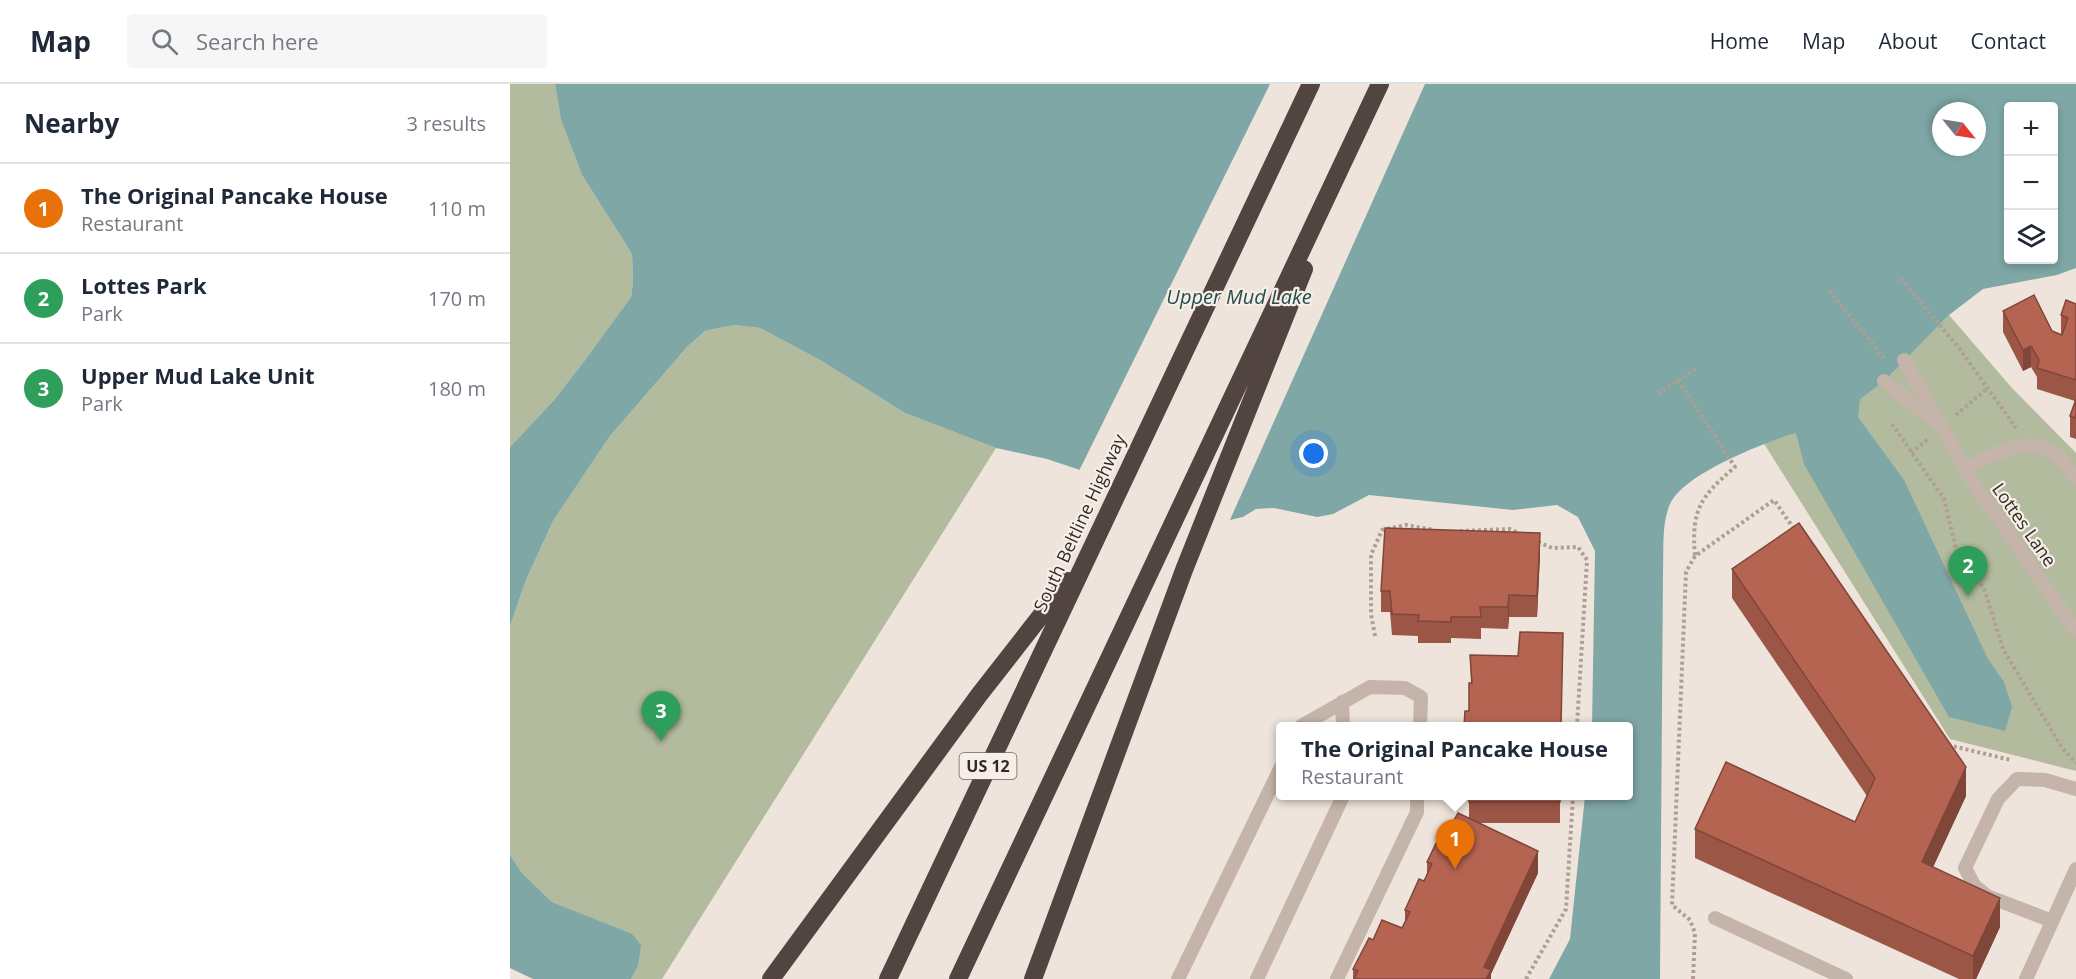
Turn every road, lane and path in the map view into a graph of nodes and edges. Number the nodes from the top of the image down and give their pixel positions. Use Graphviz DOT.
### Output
graph roads {
  1 [pos="1311,84"];
  2 [pos="1380,84"];
  3 [pos="1369,108"];
  4 [pos="1901,279"];
  5 [pos="1904,360"];
  6 [pos="1698,368"];
  7 [pos="1678,380"];
  8 [pos="1884,381"];
  9 [pos="1658,393"];
  10 [pos="1892,424"];
  11 [pos="1942,428"];
  12 [pos="2027,446"];
  13 [pos="1964,469"];
  14 [pos="2076,479"];
  15 [pos="1437,530"];
  16 [pos="1458,531"];
  17 [pos="1800,538"];
  18 [pos="1089,553"];
  19 [pos="1695,556"];
  20 [pos="2076,631"];
  21 [pos="1375,636"];
  22 [pos="1342,702"];
  23 [pos="1307,722"];
  24 [pos="1343,722"];
  25 [pos="1420,722"];
  26 [pos="1577,722"];
  27 [pos="1936,742"];
  28 [pos="2018,762"];
  29 [pos="2076,763"];
  30 [pos="1276,777"];
  31 [pos="2076,789"];
  32 [pos="1341,800"];
  33 [pos="1417,800"];
  34 [pos="1573,800"];
  35 [pos="2076,869"];
  36 [pos="1715,918"];
  37 [pos="2052,921"];
  38 [pos="771,979"];
  39 [pos="888,979"];
  40 [pos="958,979"];
  41 [pos="1033,979"];
  42 [pos="1178,979"];
  43 [pos="1257,979"];
  44 [pos="1337,979"];
  45 [pos="1526,979"];
  46 [pos="1693,979"];
  47 [pos="1846,979"];
  48 [pos="2026,979"];
  1 -- 18 [label="highway, South Beltline Highway / US 12"];
  2 -- 3 [label="highway"];
  3 -- 40 [label="highway"];
  3 -- 41 [label="highway"];
  4 -- 12 [label="path"];
  5 -- 11 [label="lane, Lottes Lane"];
  6 -- 7 [label="path"];
  7 -- 9 [label="path"];
  7 -- 19 [label="path"];
  8 -- 11 [label="lane"];
  10 -- 29 [label="path"];
  11 -- 13 [label="lane, Lottes Lane"];
  12 -- 13 [label="lane"];
  12 -- 14 [label="lane"];
  13 -- 20 [label="lane, Lottes Lane"];
  15 -- 21 [label="path"];
  16 -- 26 [label="path"];
  17 -- 19 [label="path"];
  18 -- 38 [label="highway"];
  18 -- 39 [label="highway, South Beltline Highway / US 12"];
  19 -- 46 [label="path"];
  22 -- 23 [label="lane"];
  22 -- 24 [label="lane"];
  22 -- 25 [label="lane"];
  27 -- 28 [label="path"];
  30 -- 42 [label="lane"];
  31 -- 37 [label="lane"];
  32 -- 43 [label="lane"];
  33 -- 44 [label="lane"];
  34 -- 45 [label="path"];
  35 -- 37 [label="lane"];
  36 -- 47 [label="lane"];
  37 -- 48 [label="lane"];
}
